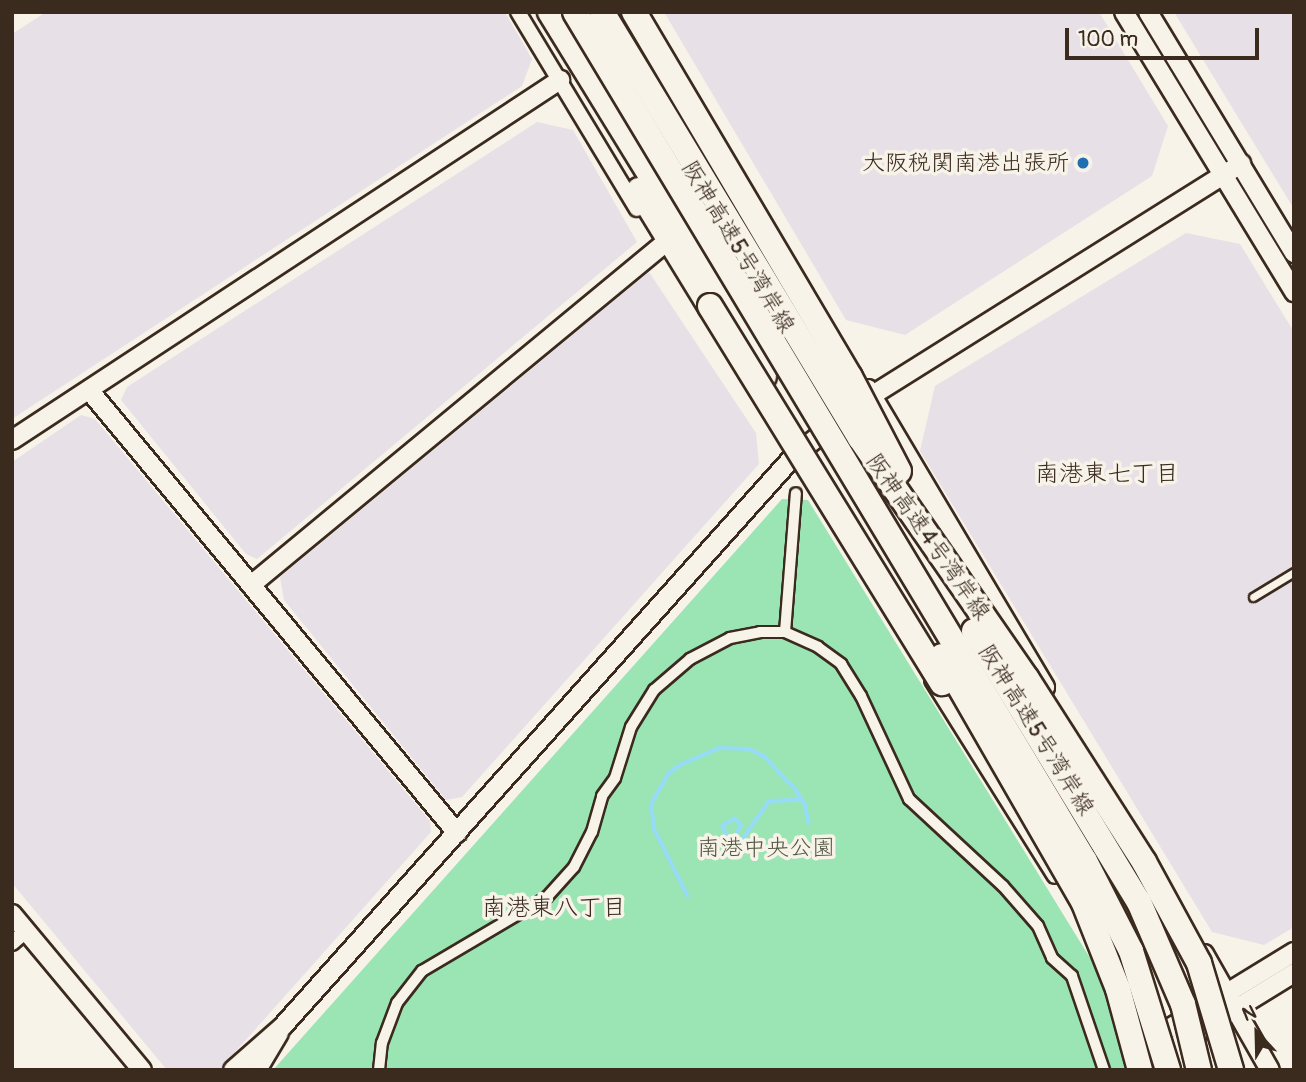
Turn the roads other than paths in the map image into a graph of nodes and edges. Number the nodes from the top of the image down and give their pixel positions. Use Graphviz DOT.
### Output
graph roads {
  1 [pos="518,12"];
  2 [pos="531,12"];
  3 [pos="550,12"];
  4 [pos="569,12"];
  5 [pos="576,12"];
  6 [pos="596,12"];
  7 [pos="602,12"];
  8 [pos="612,12"];
  9 [pos="634,12"];
  10 [pos="645,12"];
  11 [pos="1124,12"];
  12 [pos="1148,12"];
  13 [pos="559,80"];
  14 [pos="1241,164"];
  15 [pos="1224,174"];
  16 [pos="660,247"];
  17 [pos="1294,253"];
  18 [pos="1294,292"];
  19 [pos="89,390"];
  20 [pos="871,393"];
  21 [pos="12,440"];
  22 [pos="795,448"];
  23 [pos="899,471"];
  24 [pos="796,493"];
  25 [pos="845,540"];
  26 [pos="859,563"];
  27 [pos="1294,572"];
  28 [pos="251,584"];
  29 [pos="1253,597"];
  30 [pos="785,632"];
  31 [pos="1058,710"];
  32 [pos="457,833"];
  33 [pos="12,914"];
  34 [pos="19,937"];
  35 [pos="1294,952"];
  36 [pos="1294,973"];
  37 [pos="1123,980"];
  38 [pos="1230,1001"];
  39 [pos="282,1027"];
  40 [pos="1167,1050"];
  41 [pos="142,1070"];
  42 [pos="233,1070"];
  43 [pos="257,1070"];
  44 [pos="379,1070"];
  45 [pos="1104,1070"];
  46 [pos="1140,1070"];
  47 [pos="1185,1070"];
  48 [pos="1199,1070"];
  49 [pos="1231,1070"];
  50 [pos="1270,1070"];
  1 -- 13 [label="street"];
  2 -- 22 [label="highway, bridge"];
  3 -- 22 [label="highway, bridge"];
  4 -- 46 [label="highway, 阪神高速4号湾岸線, bridge"];
  5 -- 40 [label="highway, 阪神高速5号湾岸線, bridge"];
  6 -- 48 [label="highway, 阪神高速5号湾岸線, bridge"];
  7 -- 49 [label="highway, 阪神高速4号湾岸線, bridge"];
  8 -- 23 [label="highway, bridge"];
  9 -- 23 [label="highway, bridge"];
  10 -- 20 [label="street"];
  11 -- 15 [label="street"];
  12 -- 14 [label="street"];
  13 -- 16 [label="street"];
  13 -- 19 [label="street"];
  14 -- 15 [label="street"];
  14 -- 17 [label="street"];
  15 -- 18 [label="street"];
  15 -- 20 [label="street"];
  16 -- 22 [label="street"];
  16 -- 28 [label="street"];
  19 -- 21 [label="street"];
  19 -- 28 [label="street"];
  20 -- 22 [label="street"];
  20 -- 31 [label="street"];
  22 -- 25 [label="street"];
  22 -- 32 [label="street"];
  22 -- 37 [label="highway, bridge"];
  23 -- 31 [label="highway"];
  24 -- 30 [label="street"];
  26 -- 37 [label="street"];
  27 -- 29 [label="lane"];
  28 -- 32 [label="street"];
  30 -- 44 [label="street"];
  30 -- 45 [label="street"];
  31 -- 38 [label="street"];
  32 -- 39 [label="street"];
  33 -- 34 [label="street"];
  34 -- 41 [label="street"];
  35 -- 38 [label="street"];
  36 -- 38 [label="street"];
  37 -- 40 [label="street"];
  38 -- 40 [label="street"];
  38 -- 50 [label="street"];
  39 -- 42 [label="street"];
  39 -- 43 [label="street"];
  40 -- 47 [label="street"];
}
